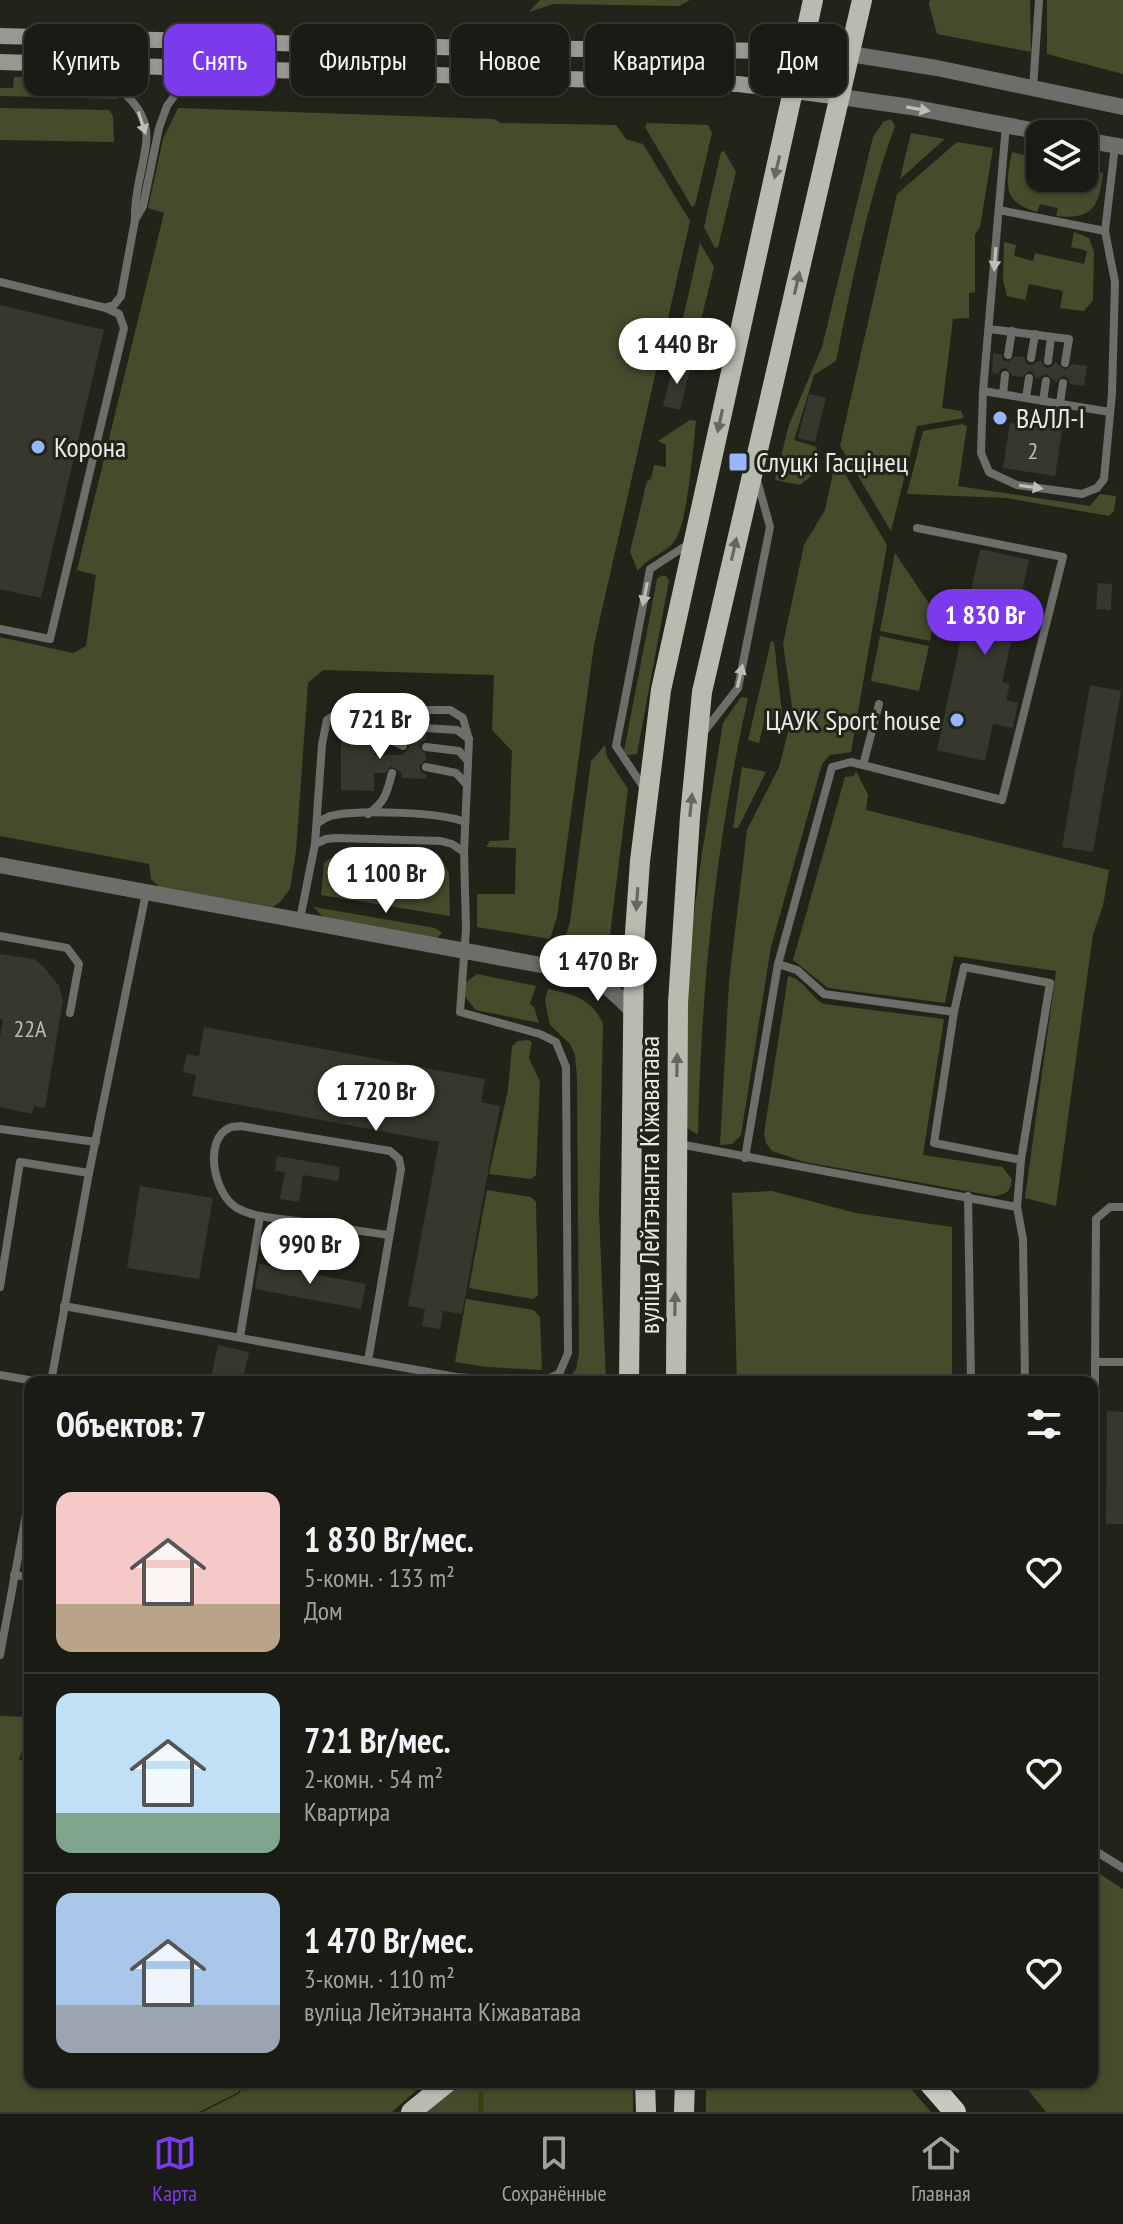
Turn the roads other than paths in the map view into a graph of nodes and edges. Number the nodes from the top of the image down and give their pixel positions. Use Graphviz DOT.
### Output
graph roads {
  1 [pos="813,0"];
  2 [pos="862,0"];
  3 [pos="1039,0"];
  4 [pos="808,24"];
  5 [pos="0,36"];
  6 [pos="750,51"];
  7 [pos="847,54"];
  8 [pos="850,54"];
  9 [pos="0,62"];
  10 [pos="24,62"];
  11 [pos="275,70"];
  12 [pos="750,86"];
  13 [pos="1033,88"];
  14 [pos="125,96"];
  15 [pos="174,96"];
  16 [pos="793,96"];
  17 [pos="833,96"];
  18 [pos="841,97"];
  19 [pos="1123,107"];
  20 [pos="1006,125"];
  21 [pos="1026,129"];
  22 [pos="1098,142"];
  23 [pos="1119,146"];
  24 [pos="999,210"];
  25 [pos="135,220"];
  26 [pos="1105,231"];
  27 [pos="0,282"];
  28 [pos="106,308"];
  29 [pos="989,329"];
  30 [pos="1012,331"];
  31 [pos="1035,334"];
  32 [pos="1051,337"];
  33 [pos="1008,355"];
  34 [pos="1031,358"];
  35 [pos="1048,361"];
  36 [pos="1065,363"];
  37 [pos="1005,375"];
  38 [pos="1029,378"];
  39 [pos="1046,381"];
  40 [pos="1063,383"];
  41 [pos="983,391"];
  42 [pos="1003,394"];
  43 [pos="1026,398"];
  44 [pos="1043,401"];
  45 [pos="1060,403"];
  46 [pos="1110,412"];
  47 [pos="753,468"];
  48 [pos="917,528"];
  49 [pos="694,540"];
  50 [pos="0,629"];
  51 [pos="879,704"];
  52 [pos="342,710"];
  53 [pos="379,728"];
  54 [pos="426,728"];
  55 [pos="403,730"];
  56 [pos="469,740"];
  57 [pos="697,740"];
  58 [pos="403,746"];
  59 [pos="426,747"];
  60 [pos="468,761"];
  61 [pos="863,765"];
  62 [pos="426,767"];
  63 [pos="392,773"];
  64 [pos="467,785"];
  65 [pos="648,795"];
  66 [pos="368,814"];
  67 [pos="465,822"];
  68 [pos="318,823"];
  69 [pos="315,844"];
  70 [pos="464,852"];
  71 [pos="0,865"];
  72 [pos="146,892"];
  73 [pos="300,919"];
  74 [pos="0,936"];
  75 [pos="634,947"];
  76 [pos="464,950"];
  77 [pos="778,964"];
  78 [pos="579,972"];
  79 [pos="633,1012"];
  80 [pos="954,1012"];
  81 [pos="70,1013"];
  82 [pos="0,1129"];
  83 [pos="96,1142"];
  84 [pos="676,1143"];
  85 [pos="745,1158"];
  86 [pos="1021,1160"];
  87 [pos="89,1173"];
  88 [pos="968,1196"];
  89 [pos="1017,1207"];
  90 [pos="1123,1207"];
  91 [pos="260,1216"];
  92 [pos="389,1235"];
  93 [pos="0,1287"];
  94 [pos="64,1306"];
  95 [pos="240,1337"];
  96 [pos="368,1361"];
  97 [pos="1095,1362"];
  98 [pos="1123,1362"];
  99 [pos="0,1375"];
  100 [pos="52,1376"];
  101 [pos="450,1376"];
  102 [pos="554,1376"];
  103 [pos="629,1376"];
  104 [pos="676,1376"];
  105 [pos="971,1376"];
  106 [pos="1025,1376"];
  107 [pos="1095,1376"];
  108 [pos="24,1379"];
  109 [pos="24,1535"];
  110 [pos="14,1575"];
  111 [pos="24,1576"];
  112 [pos="0,1655"];
  113 [pos="1098,1853"];
  114 [pos="1123,1868"];
  115 [pos="441,2088"];
  116 [pos="645,2088"];
  117 [pos="685,2088"];
  118 [pos="934,2088"];
  119 [pos="411,2112"];
  120 [pos="646,2112"];
  121 [pos="684,2112"];
  122 [pos="955,2112"];
  1 -- 4 [label="main road, вуліца Лейтэнанта Кіжаватава"];
  2 -- 8 [label="main road, вуліца Лейтэнанта Кіжаватава"];
  3 -- 13 [label="lane"];
  5 -- 6 [label="main road"];
  7 -- 8 [label="main road"];
  8 -- 13 [label="street"];
  8 -- 18 [label="main road, вуліца Лейтэнанта Кіжаватава"];
  9 -- 10 [label="main road"];
  11 -- 12 [label="main road"];
  13 -- 19 [label="street"];
  14 -- 25 [label="lane, one-way"];
  15 -- 25 [label="lane"];
  16 -- 49 [label="main road, вуліца Лейтэнанта Кіжаватава, one-way"];
  17 -- 18 [label="main road"];
  18 -- 20 [label="street, one-way"];
  47 -- 18 [label="main road, вуліца Лейтэнанта Кіжаватава, one-way"];
  20 -- 21 [label="street"];
  20 -- 24 [label="lane"];
  22 -- 23 [label="street"];
  23 -- 26 [label="lane"];
  24 -- 26 [label="lane"];
  24 -- 29 [label="lane, one-way"];
  25 -- 28 [label="lane"];
  26 -- 46 [label="lane"];
  27 -- 28 [label="lane"];
  28 -- 50 [label="lane"];
  29 -- 30 [label="lane"];
  29 -- 41 [label="lane"];
  30 -- 31 [label="lane"];
  30 -- 33 [label="lane"];
  31 -- 32 [label="lane"];
  31 -- 34 [label="lane"];
  32 -- 35 [label="lane"];
  32 -- 36 [label="lane"];
  37 -- 42 [label="lane"];
  38 -- 43 [label="lane"];
  39 -- 44 [label="lane"];
  40 -- 45 [label="lane"];
  41 -- 42 [label="lane"];
  41 -- 46 [label="lane, one-way"];
  42 -- 43 [label="lane"];
  43 -- 44 [label="lane"];
  44 -- 45 [label="lane"];
  45 -- 46 [label="lane"];
  57 -- 47 [label="main road, вуліца Лейтэнанта Кіжаватава, one-way"];
  57 -- 47 [label="lane, one-way"];
  48 -- 61 [label="lane"];
  49 -- 65 [label="main road, вуліца Лейтэнанта Кіжаватава"];
  49 -- 65 [label="lane, one-way"];
  51 -- 61 [label="lane"];
  52 -- 53 [label="lane"];
  52 -- 56 [label="lane"];
  52 -- 68 [label="lane"];
  53 -- 55 [label="lane"];
  53 -- 58 [label="lane"];
  54 -- 56 [label="lane"];
  56 -- 60 [label="lane"];
  84 -- 57 [label="main road, вуліца Лейтэнанта Кіжаватава, one-way"];
  59 -- 60 [label="lane"];
  60 -- 64 [label="lane"];
  61 -- 77 [label="lane"];
  62 -- 64 [label="lane"];
  63 -- 66 [label="lane"];
  64 -- 67 [label="lane"];
  65 -- 75 [label="main road, вуліца Лейтэнанта Кіжаватава, one-way"];
  66 -- 67 [label="lane"];
  66 -- 68 [label="lane"];
  67 -- 70 [label="lane"];
  68 -- 69 [label="lane"];
  69 -- 70 [label="lane"];
  69 -- 73 [label="lane"];
  70 -- 76 [label="lane"];
  71 -- 72 [label="street"];
  72 -- 73 [label="street"];
  72 -- 83 [label="lane"];
  73 -- 76 [label="street"];
  74 -- 81 [label="lane"];
  75 -- 78 [label="street"];
  75 -- 79 [label="main road, вуліца Лейтэнанта Кіжаватава"];
  76 -- 78 [label="street"];
  76 -- 102 [label="lane"];
  77 -- 80 [label="lane"];
  77 -- 85 [label="lane"];
  78 -- 79 [label="street"];
  79 -- 103 [label="main road, вуліца Лейтэнанта Кіжаватава"];
  80 -- 86 [label="lane"];
  80 -- 86 [label="lane"];
  82 -- 83 [label="lane"];
  83 -- 87 [label="lane"];
  84 -- 85 [label="lane"];
  104 -- 84 [label="main road, вуліца Лейтэнанта Кіжаватава, one-way"];
  85 -- 88 [label="lane"];
  86 -- 89 [label="lane"];
  87 -- 93 [label="lane"];
  87 -- 94 [label="lane"];
  88 -- 89 [label="lane"];
  88 -- 105 [label="lane"];
  89 -- 106 [label="lane"];
  90 -- 97 [label="lane"];
  91 -- 92 [label="lane"];
  91 -- 92 [label="lane"];
  91 -- 95 [label="lane"];
  92 -- 96 [label="lane"];
  94 -- 95 [label="lane"];
  94 -- 100 [label="lane"];
  95 -- 96 [label="lane"];
  96 -- 101 [label="lane"];
  97 -- 98 [label="lane"];
  97 -- 107 [label="lane"];
  99 -- 108 [label="lane"];
  109 -- 110 [label="lane"];
  110 -- 111 [label="lane"];
  110 -- 112 [label="lane"];
  113 -- 114 [label="lane"];
  115 -- 119 [label="main road"];
  116 -- 120 [label="main road"];
  117 -- 121 [label="main road"];
  118 -- 122 [label="highway"];
}
